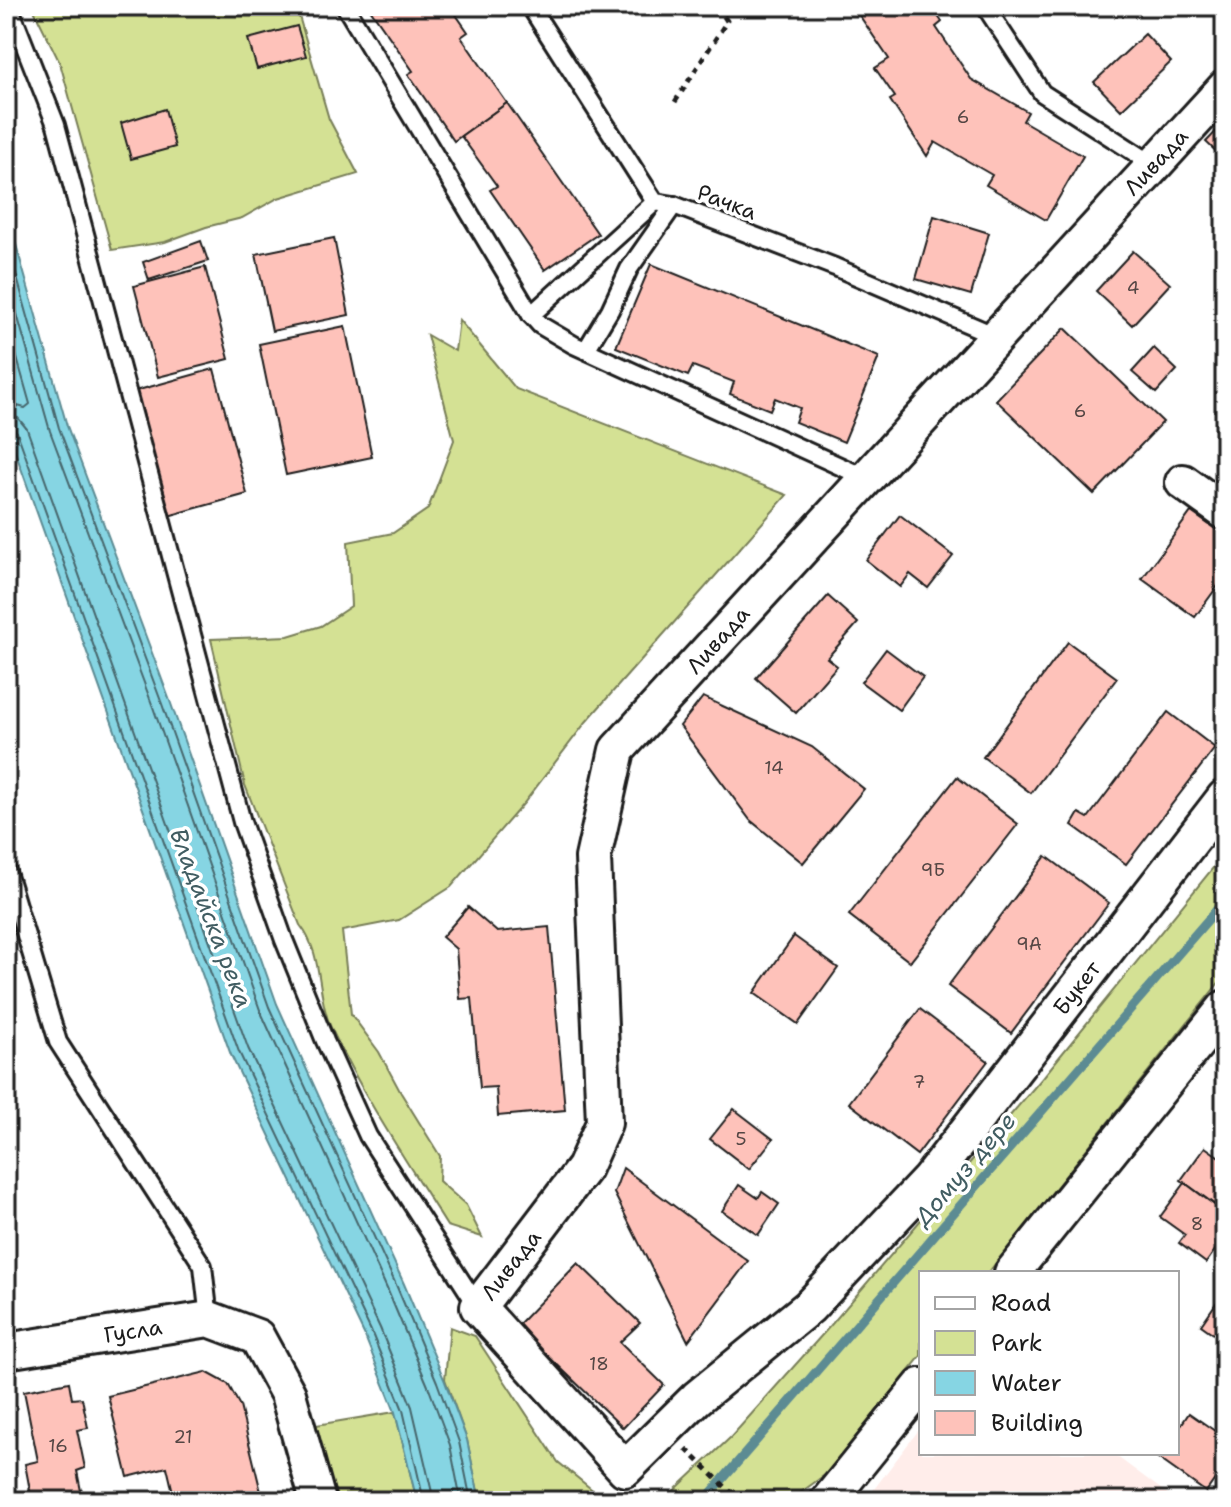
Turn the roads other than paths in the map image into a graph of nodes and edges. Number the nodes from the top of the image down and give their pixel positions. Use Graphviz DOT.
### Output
graph roads {
  1 [pos="9,6"];
  2 [pos="345,6"];
  3 [pos="530,6"];
  4 [pos="985,6"];
  5 [pos="1225,88"];
  6 [pos="1154,165"];
  7 [pos="655,202"];
  8 [pos="674,205"];
  9 [pos="531,315"];
  10 [pos="996,336"];
  11 [pos="586,350"];
  12 [pos="866,478"];
  13 [pos="1183,482"];
  14 [pos="1225,512"];
  15 [pos="1225,797"];
  16 [pos="6,869"];
  17 [pos="1225,1008"];
  18 [pos="1014,1271"];
  19 [pos="478,1307"];
  20 [pos="209,1319"];
  21 [pos="6,1351"];
  22 [pos="919,1388"];
  23 [pos="318,1501"];
  24 [pos="828,1501"];
  1 -- 19 [label="lane"];
  2 -- 9 [label="lane"];
  3 -- 7 [label="lane"];
  4 -- 6 [label="lane"];
  5 -- 6 [label="street, Ливада"];
  6 -- 10 [label="street, Ливада"];
  7 -- 8 [label="lane, Рачка"];
  7 -- 9 [label="lane"];
  8 -- 10 [label="lane, Рачка"];
  8 -- 11 [label="lane"];
  9 -- 11 [label="lane"];
  10 -- 12 [label="street, Ливада"];
  11 -- 12 [label="lane"];
  12 -- 19 [label="street, Ливада"];
  13 -- 14 [label="street"];
  15 -- 19 [label="street, Букет"];
  16 -- 20 [label="lane"];
  17 -- 18 [label="street"];
  20 -- 21 [label="street, Гусла"];
  20 -- 23 [label="street, Гусла"];
  22 -- 24 [label="street"];
}
